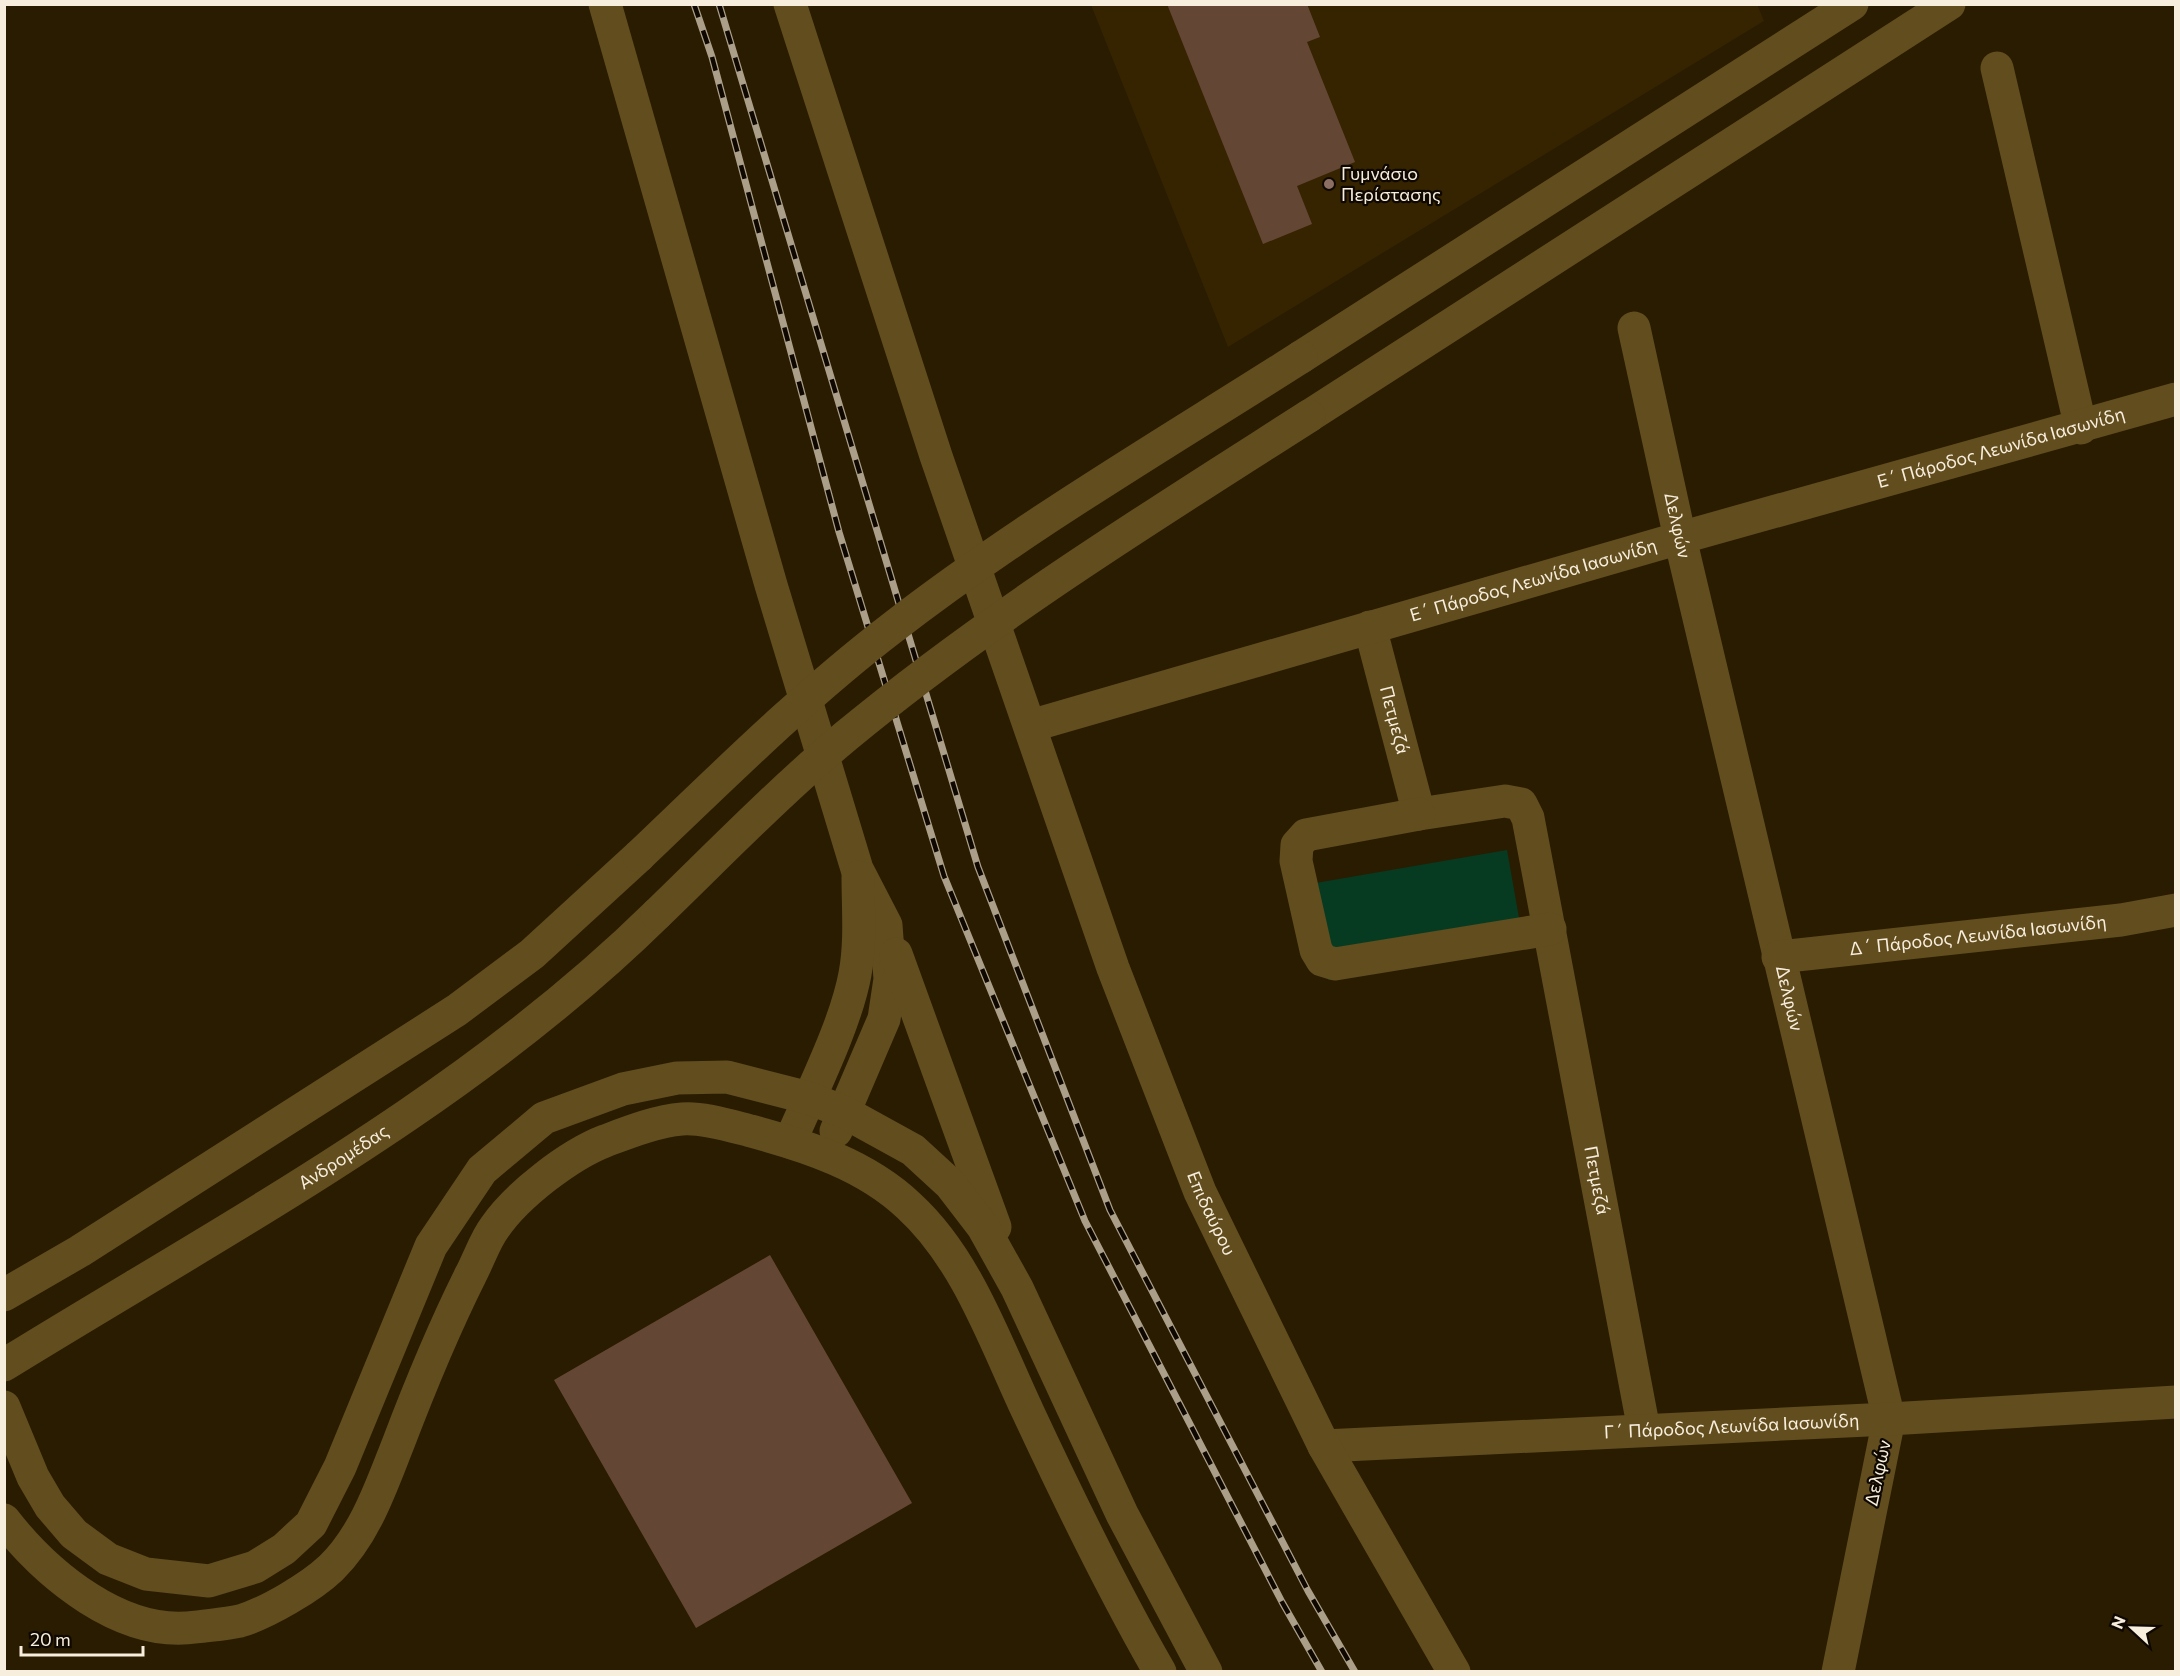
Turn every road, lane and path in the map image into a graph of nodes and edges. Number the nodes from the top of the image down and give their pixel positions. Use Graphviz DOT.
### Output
graph roads {
  1 [pos="605,4"];
  2 [pos="790,4"];
  3 [pos="1851,4"];
  4 [pos="1949,4"];
  5 [pos="1997,68"];
  6 [pos="1634,328"];
  7 [pos="2175,399"];
  8 [pos="2081,428"];
  9 [pos="1680,538"];
  10 [pos="1370,627"];
  11 [pos="1030,726"];
  12 [pos="1419,814"];
  13 [pos="857,869"];
  14 [pos="2175,910"];
  15 [pos="886,925"];
  16 [pos="1550,929"];
  17 [pos="1778,957"];
  18 [pos="808,1098"];
  19 [pos="844,1112"];
  20 [pos="790,1142"];
  21 [pos="825,1155"];
  22 [pos="1017,1288"];
  23 [pos="4,1295"];
  24 [pos="4,1365"];
  25 [pos="2175,1402"];
  26 [pos="4,1407"];
  27 [pos="1889,1419"];
  28 [pos="1644,1430"];
  29 [pos="1324,1446"];
  30 [pos="4,1520"];
  31 [pos="1160,1671"];
  32 [pos="1206,1671"];
  33 [pos="1454,1671"];
  34 [pos="1838,1671"];
  1 -- 13 [label="street"];
  2 -- 11 [label="street, Επιδαύρου"];
  3 -- 23 [label="street, bridge"];
  4 -- 24 [label="street, Ανδρομέδας, bridge"];
  5 -- 8 [label="street"];
  6 -- 9 [label="street, Δελφών"];
  7 -- 8 [label="street, Ε΄ Πάροδος Λεωνίδα Ιασωνίδη"];
  8 -- 9 [label="street, Ε΄ Πάροδος Λεωνίδα Ιασωνίδη"];
  9 -- 10 [label="street, Ε΄ Πάροδος Λεωνίδα Ιασωνίδη"];
  9 -- 17 [label="street, Δελφών"];
  10 -- 11 [label="street, Ε΄ Πάροδος Λεωνίδα Ιασωνίδη"];
  10 -- 12 [label="street, Πετμεζά"];
  11 -- 29 [label="street, Επιδαύρου"];
  12 -- 16 [label="street, Πετμεζά"];
  12 -- 16 [label="street, Πετμεζά"];
  13 -- 15 [label="street"];
  13 -- 18 [label="street"];
  14 -- 17 [label="street, Δ΄ Πάροδος Λεωνίδα Ιασωνίδη"];
  15 -- 19 [label="street"];
  15 -- 22 [label="street"];
  16 -- 28 [label="street, Πετμεζά"];
  17 -- 27 [label="street, Δελφών"];
  18 -- 19 [label="street"];
  18 -- 20 [label="street"];
  18 -- 26 [label="street"];
  19 -- 21 [label="street"];
  19 -- 22 [label="street"];
  20 -- 21 [label="street"];
  20 -- 30 [label="street"];
  21 -- 31 [label="street"];
  22 -- 32 [label="street"];
  25 -- 27 [label="street, Γ΄ Πάροδος Λεωνίδα Ιασωνίδη"];
  27 -- 28 [label="street, Γ΄ Πάροδος Λεωνίδα Ιασωνίδη"];
  27 -- 34 [label="street, Δελφών"];
  28 -- 29 [label="street, Γ΄ Πάροδος Λεωνίδα Ιασωνίδη"];
  29 -- 33 [label="street, Επιδαύρου"];
}
